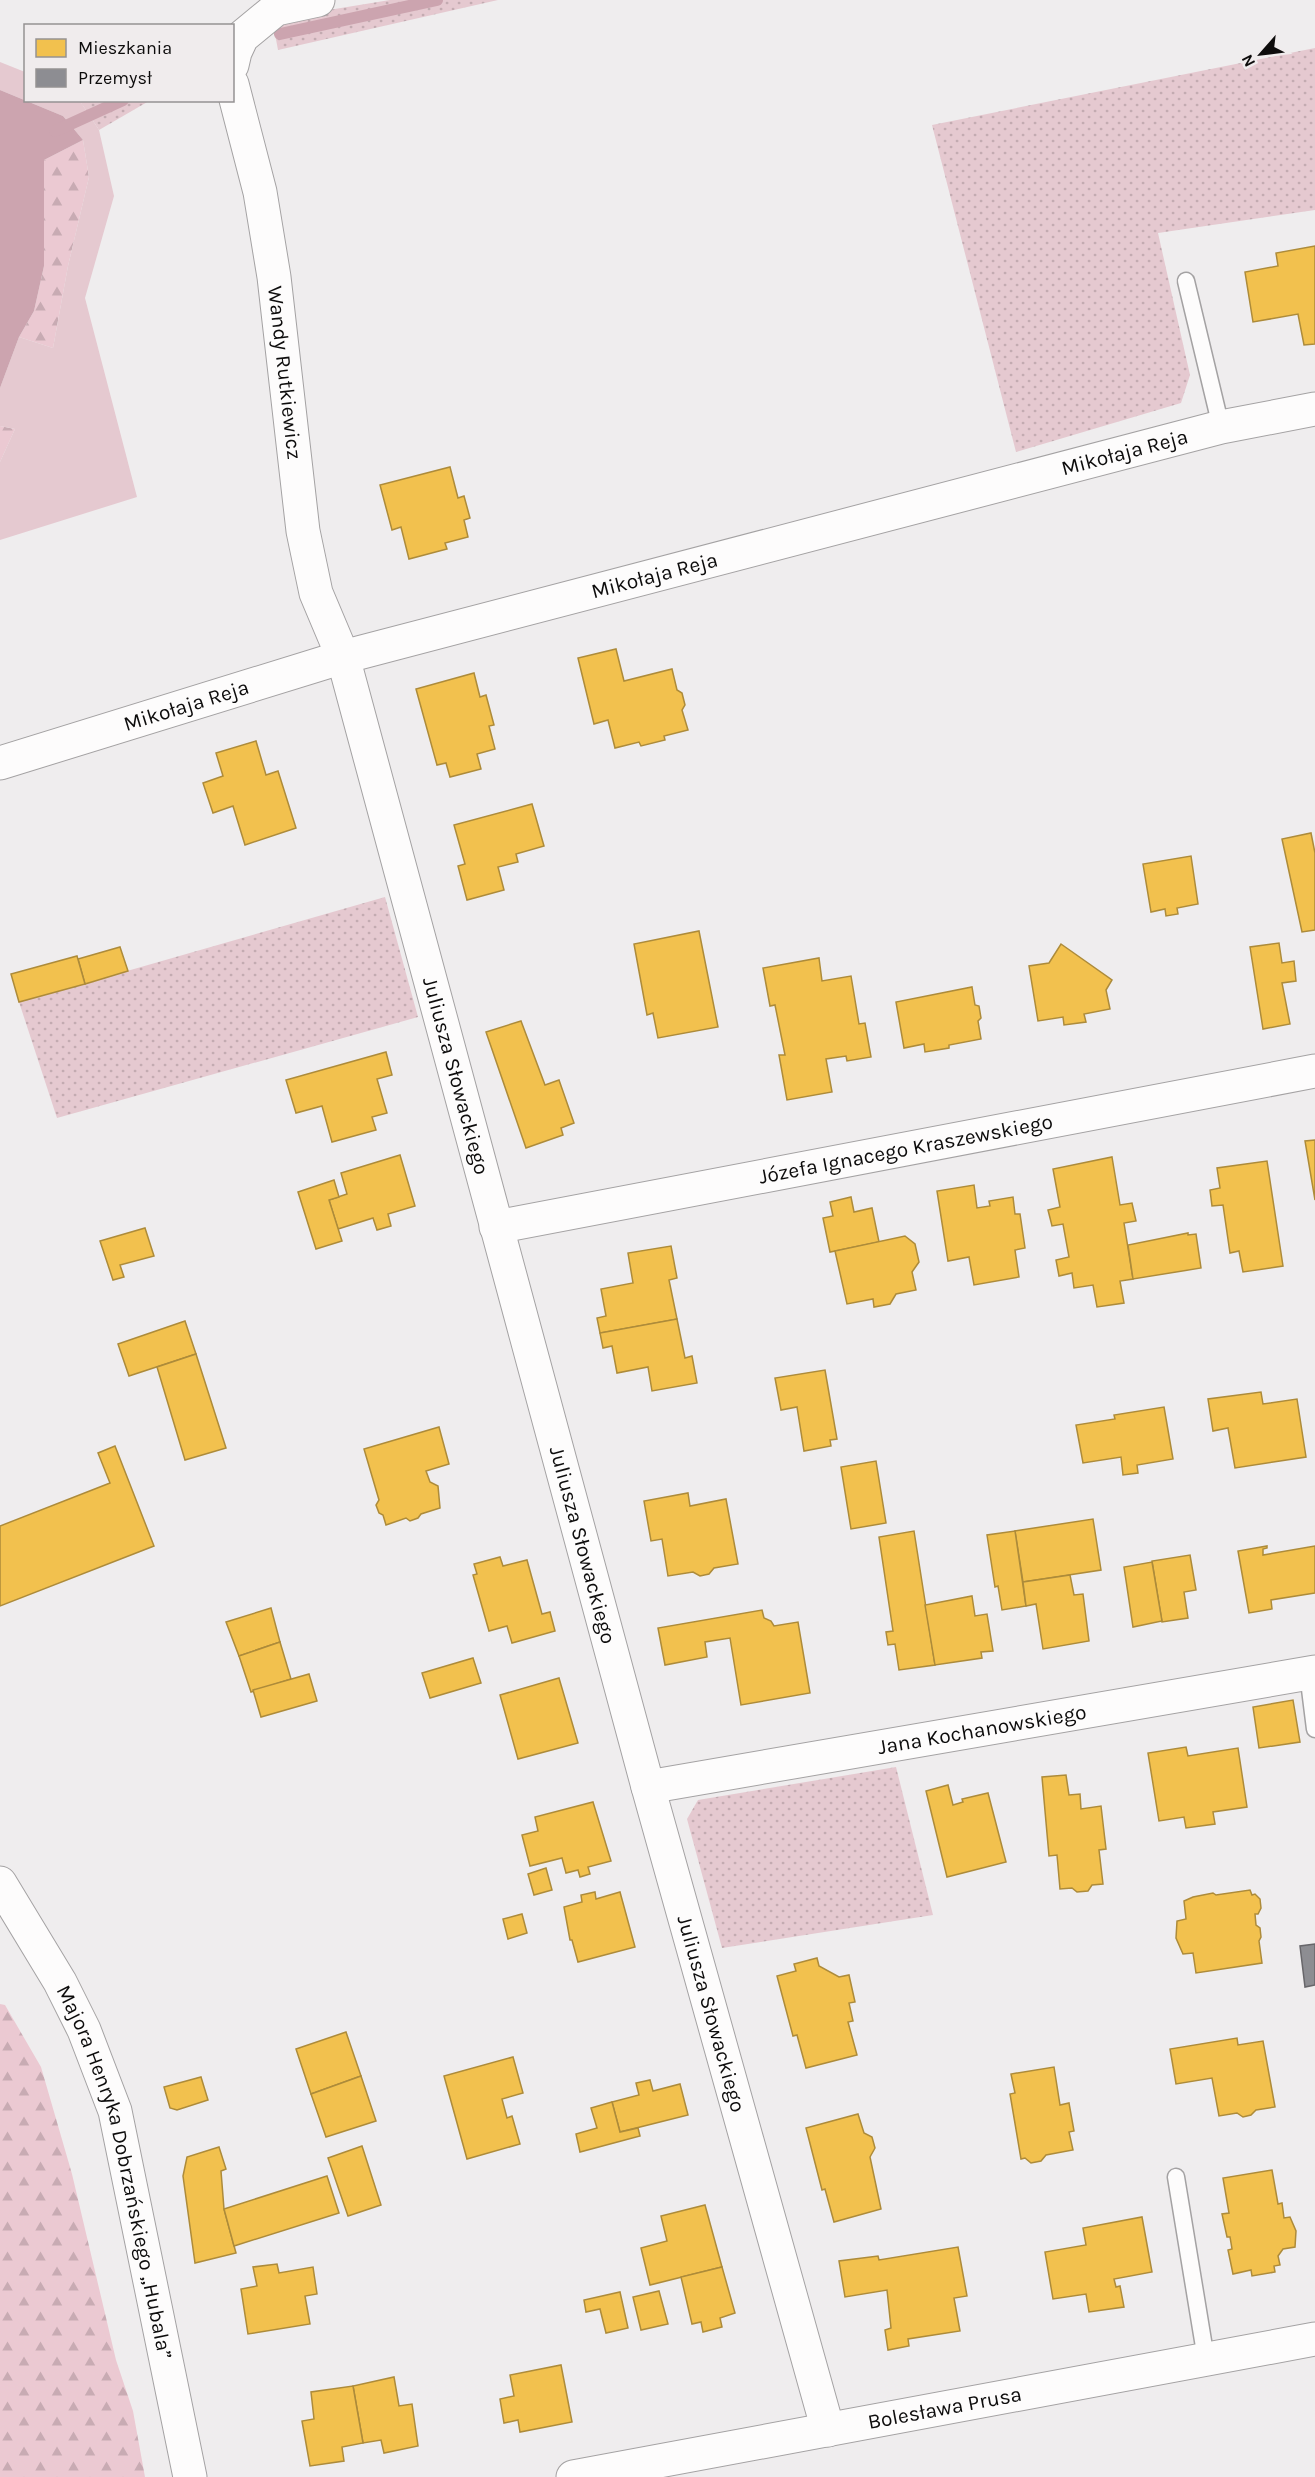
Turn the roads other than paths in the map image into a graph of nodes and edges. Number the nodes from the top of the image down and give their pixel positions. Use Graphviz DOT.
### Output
graph roads {
  1 [pos="318,0"];
  2 [pos="234,56"];
  3 [pos="234,92"];
  4 [pos="1186,281"];
  5 [pos="1315,409"];
  6 [pos="1221,427"];
  7 [pos="343,657"];
  8 [pos="0,763"];
  9 [pos="1315,1071"];
  10 [pos="495,1227"];
  11 [pos="1311,1673"];
  12 [pos="1315,1729"];
  13 [pos="648,1787"];
  14 [pos="5,1901"];
  15 [pos="1176,2177"];
  16 [pos="1315,2338"];
  17 [pos="1206,2359"];
  18 [pos="828,2430"];
  19 [pos="190,2477"];
  20 [pos="573,2477"];
  1 -- 2 [label="street"];
  3 -- 7 [label="street, Wandy Rutkiewicz"];
  4 -- 6 [label="lane"];
  5 -- 6 [label="street, Mikołaja Reja"];
  6 -- 7 [label="street, Mikołaja Reja"];
  7 -- 8 [label="street, Mikołaja Reja"];
  7 -- 10 [label="street, Juliusza Słowackiego"];
  9 -- 10 [label="street, Józefa Ignacego Kraszewskiego"];
  10 -- 13 [label="street, Juliusza Słowackiego"];
  11 -- 12 [label="lane"];
  11 -- 13 [label="street, Jana Kochanowskiego"];
  13 -- 18 [label="street, Juliusza Słowackiego"];
  14 -- 19 [label="street, Majora Henryka Dobrzańskiego „Hubala”"];
  15 -- 17 [label="lane"];
  16 -- 17 [label="street, Bolesława Prusa"];
  17 -- 18 [label="street, Bolesława Prusa"];
  18 -- 20 [label="street, Bolesława Prusa"];
}
